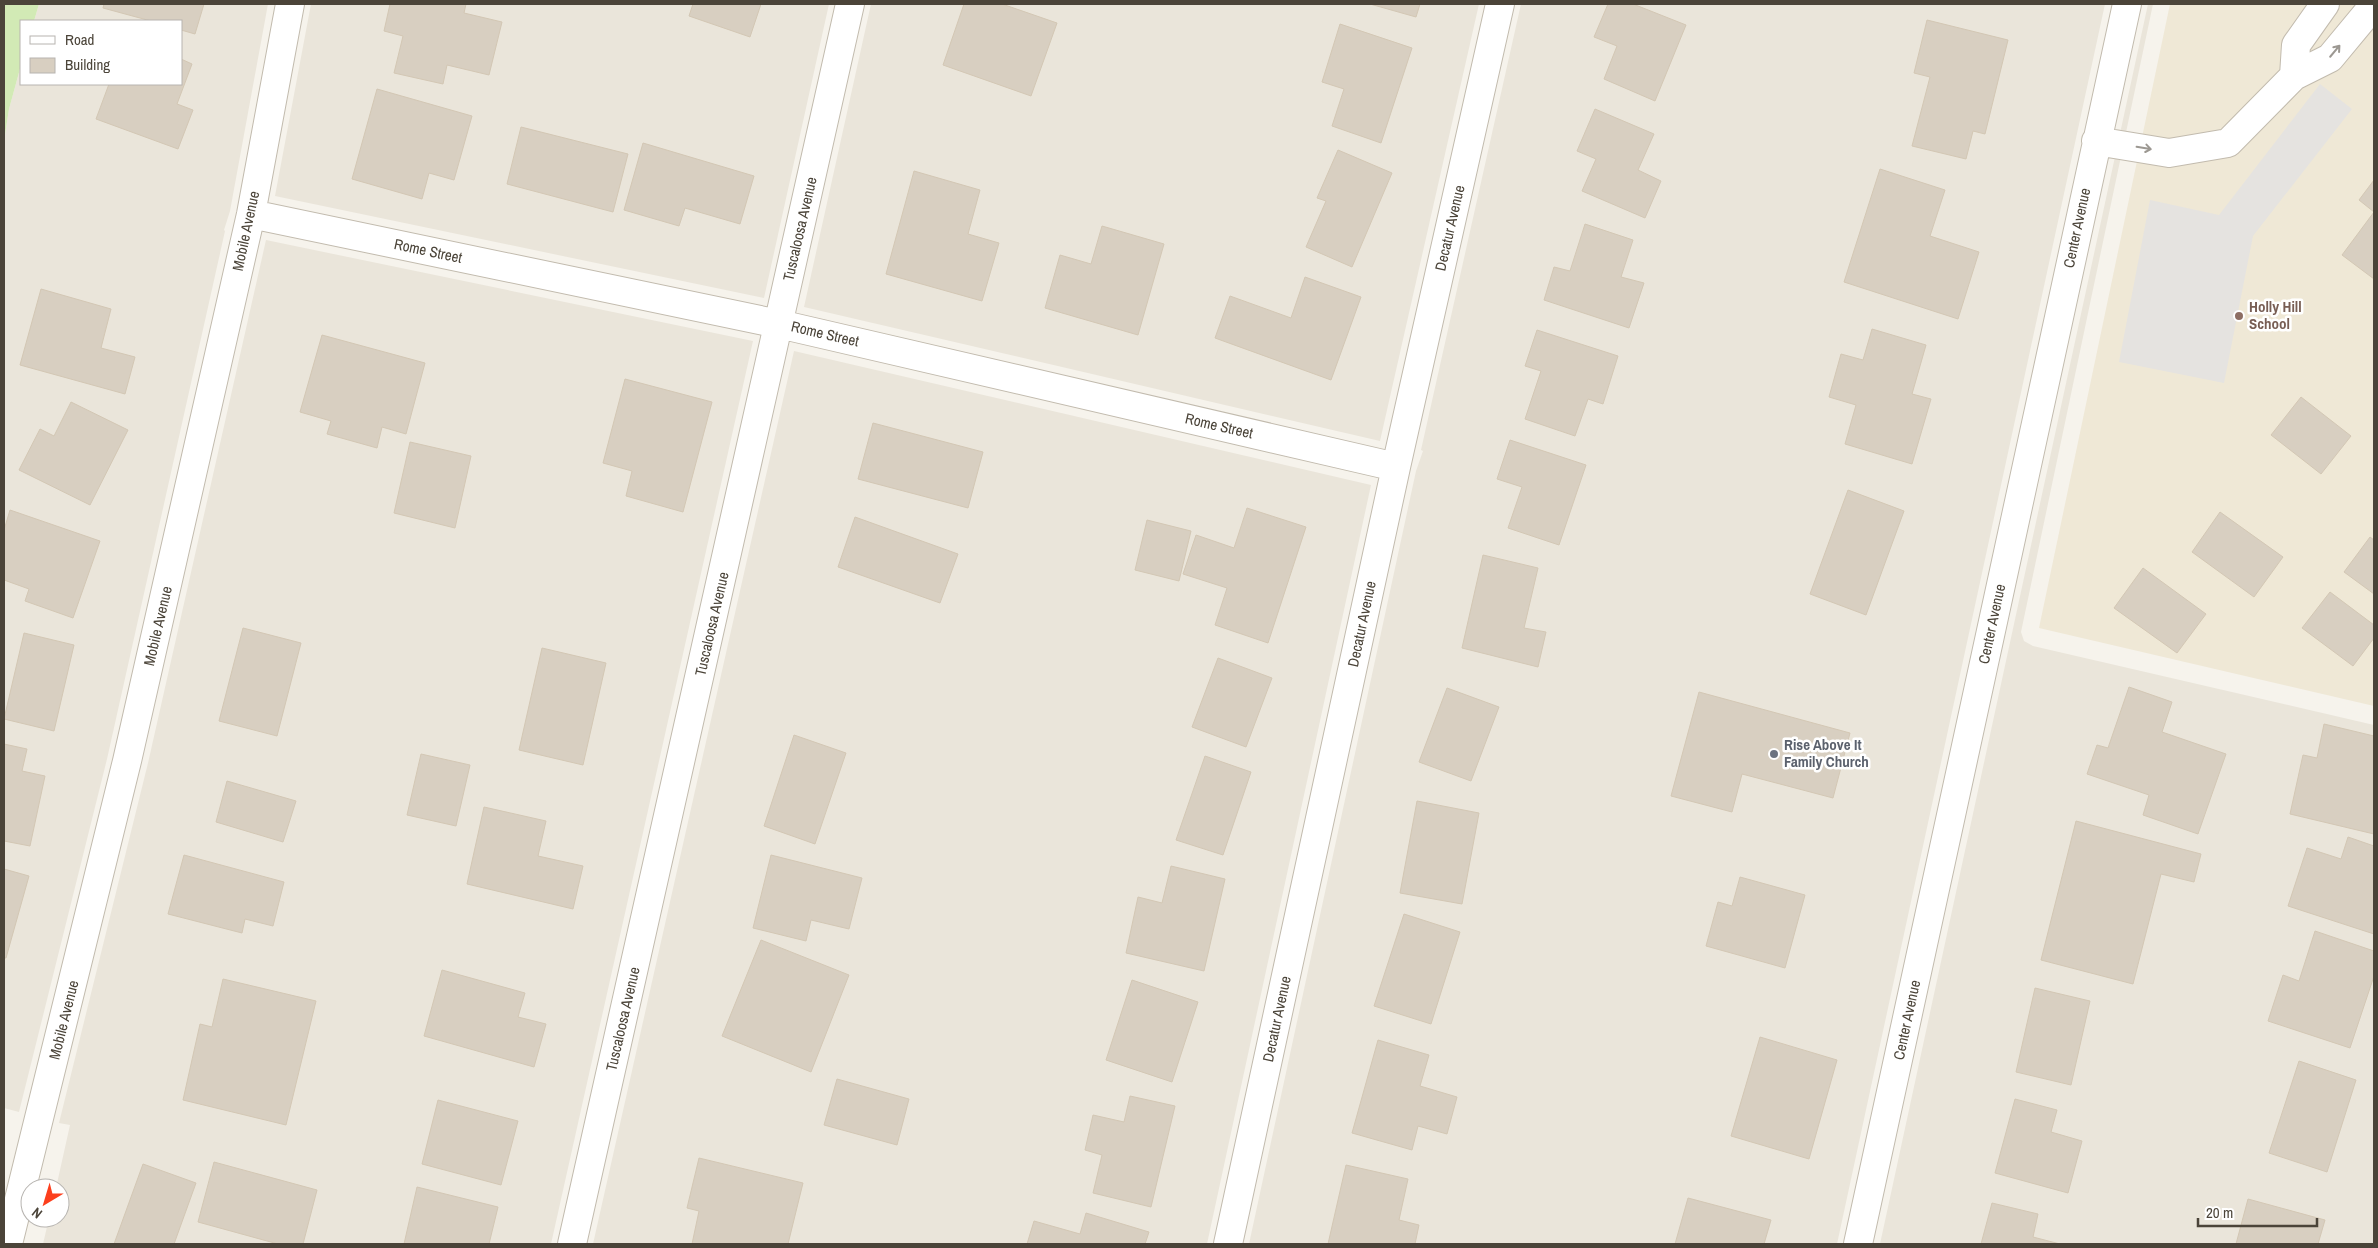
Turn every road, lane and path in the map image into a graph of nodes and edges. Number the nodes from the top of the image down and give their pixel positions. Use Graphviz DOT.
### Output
graph roads {
  1 [pos="290,4"];
  2 [pos="850,4"];
  3 [pos="1500,4"];
  4 [pos="2126,4"];
  5 [pos="2325,4"];
  6 [pos="2374,5"];
  7 [pos="2294,76"];
  8 [pos="2096,141"];
  9 [pos="251,214"];
  10 [pos="779,324"];
  11 [pos="1396,467"];
  12 [pos="8,1244"];
  13 [pos="572,1244"];
  14 [pos="1228,1244"];
  15 [pos="1858,1244"];
  1 -- 9 [label="street, Mobile Avenue"];
  2 -- 10 [label="street, Tuscaloosa Avenue"];
  3 -- 11 [label="street, Decatur Avenue"];
  4 -- 8 [label="street, Center Avenue"];
  5 -- 7 [label="street"];
  7 -- 6 [label="street, one-way"];
  8 -- 7 [label="street, one-way"];
  8 -- 15 [label="street, Center Avenue"];
  9 -- 10 [label="street, Rome Street"];
  9 -- 12 [label="street, Mobile Avenue"];
  10 -- 11 [label="street, Rome Street"];
  10 -- 13 [label="street, Tuscaloosa Avenue"];
  11 -- 14 [label="street, Decatur Avenue"];
}
